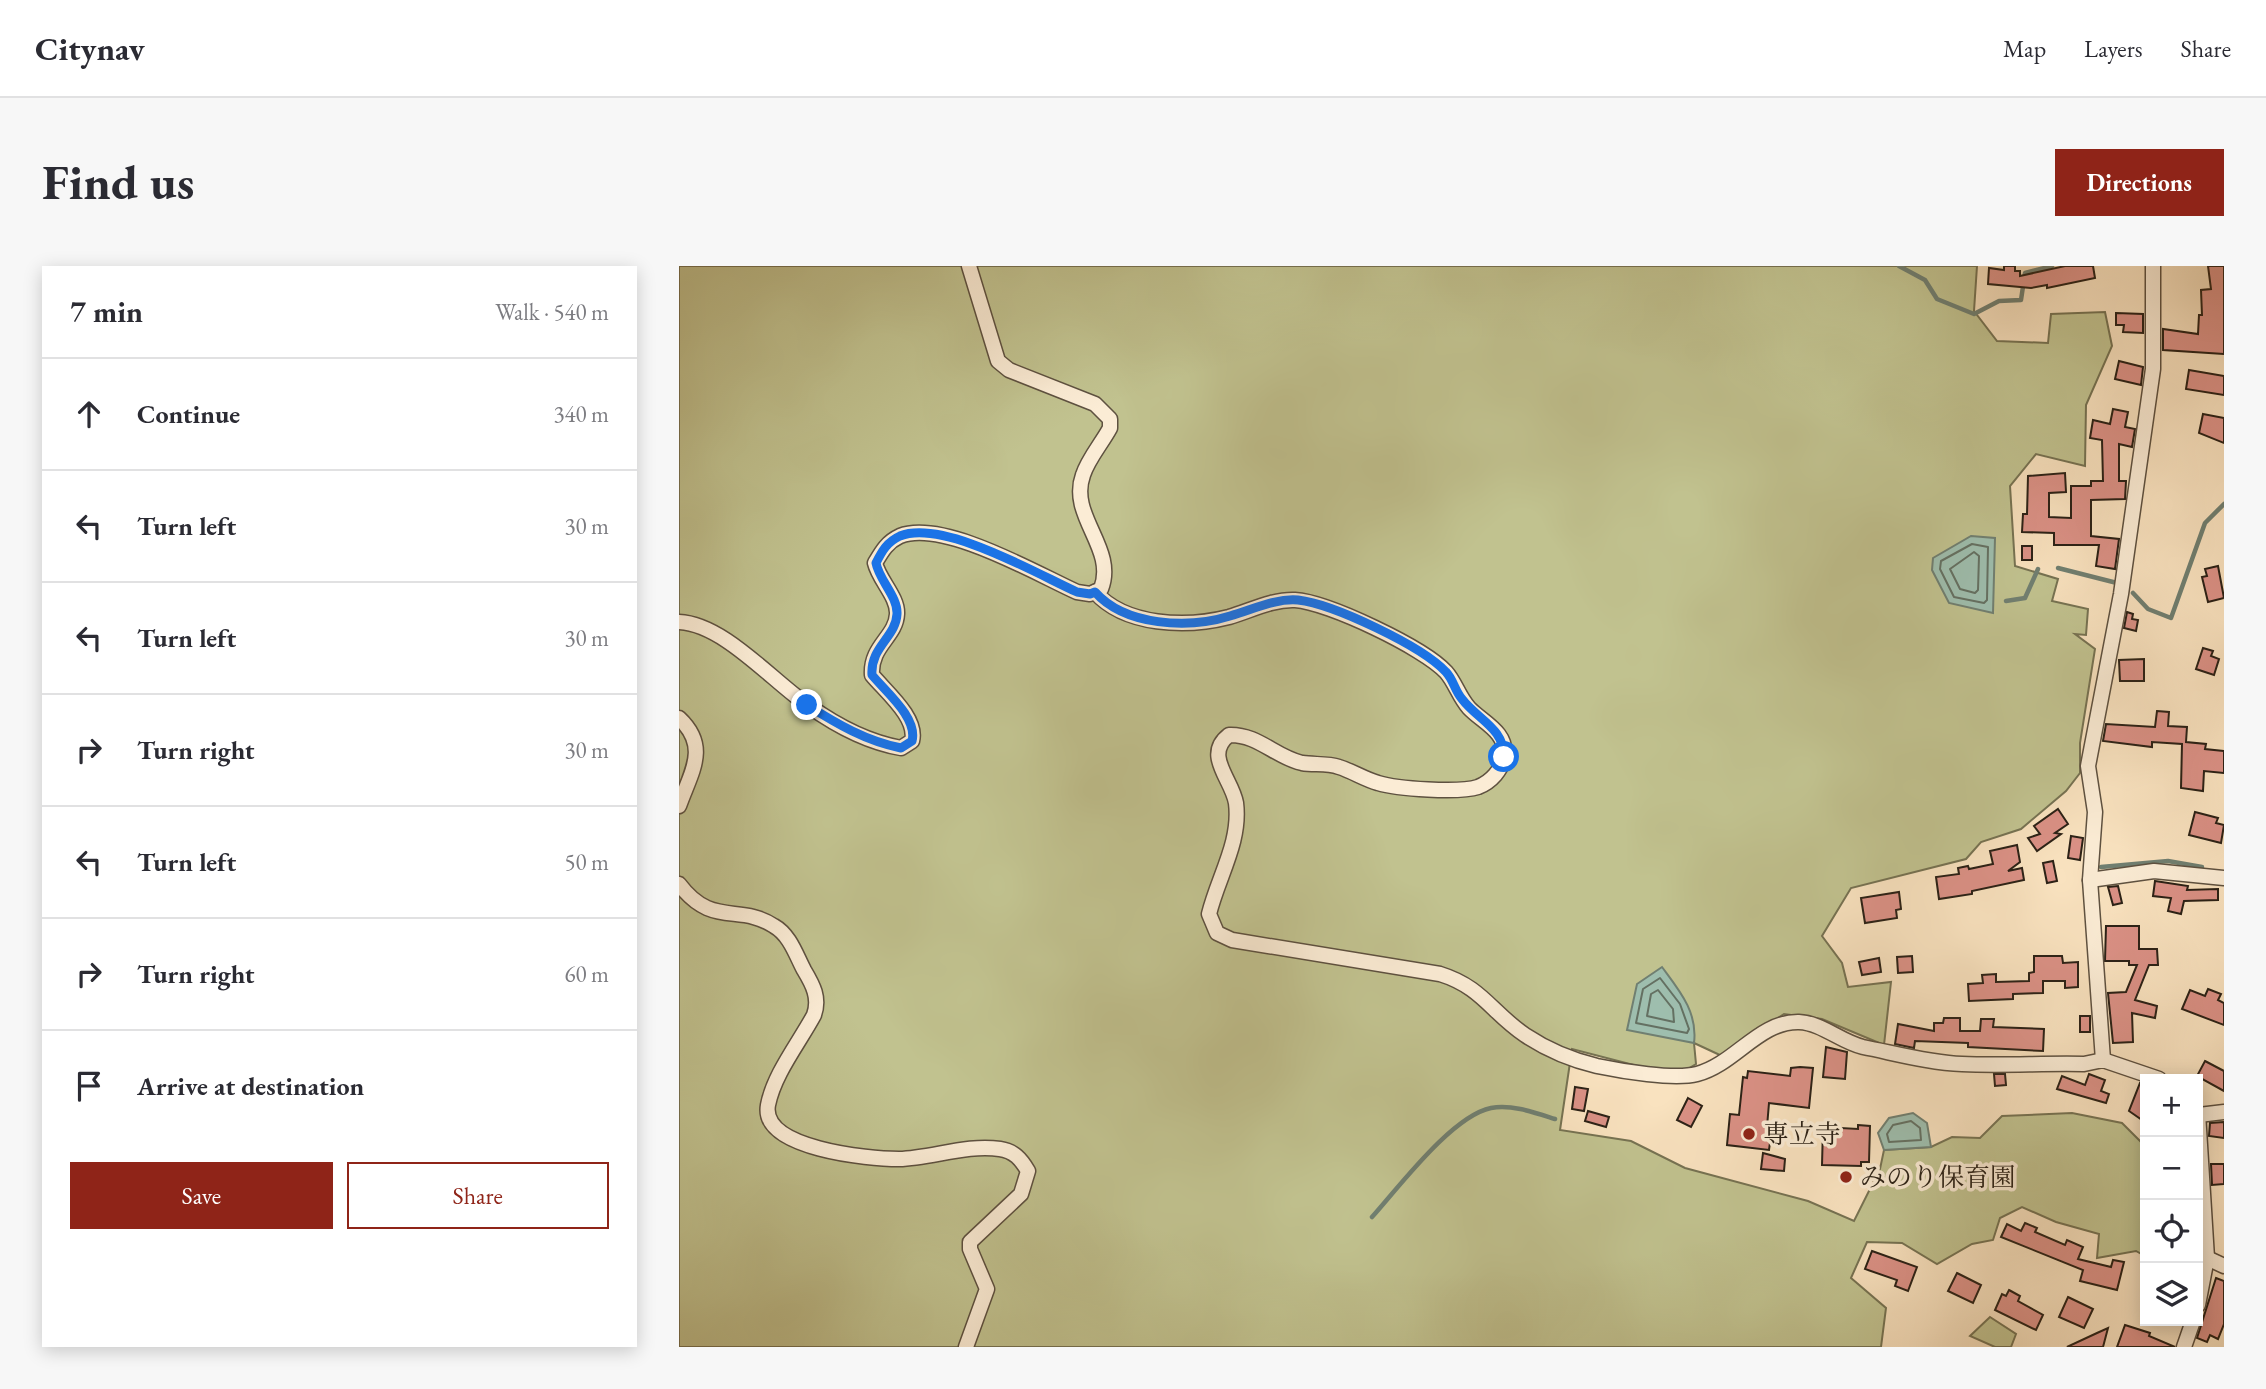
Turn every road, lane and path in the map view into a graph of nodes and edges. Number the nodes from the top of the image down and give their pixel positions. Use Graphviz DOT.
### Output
graph roads {
  1 [pos="969,266"];
  2 [pos="2153,266"];
  3 [pos="1095,592"];
  4 [pos="679,622"];
  5 [pos="679,718"];
  6 [pos="679,806"];
  7 [pos="2224,878"];
  8 [pos="2090,880"];
  9 [pos="679,884"];
  10 [pos="2103,1060"];
  11 [pos="2144,1074"];
  12 [pos="2224,1112"];
  13 [pos="2203,1114"];
  14 [pos="2199,1137"];
  15 [pos="2207,1258"];
  16 [pos="2224,1266"];
  17 [pos="2203,1279"];
  18 [pos="2191,1326"];
  19 [pos="966,1347"];
  20 [pos="2184,1347"];
  1 -- 3 [label="street"];
  2 -- 8 [label="street"];
  3 -- 4 [label="street"];
  3 -- 10 [label="street"];
  5 -- 6 [label="street"];
  7 -- 8 [label="street"];
  8 -- 10 [label="street"];
  9 -- 19 [label="street"];
  10 -- 11 [label="street"];
  12 -- 13 [label="street"];
  14 -- 15 [label="street"];
  15 -- 16 [label="street"];
  15 -- 17 [label="street"];
  18 -- 20 [label="street"];
}
